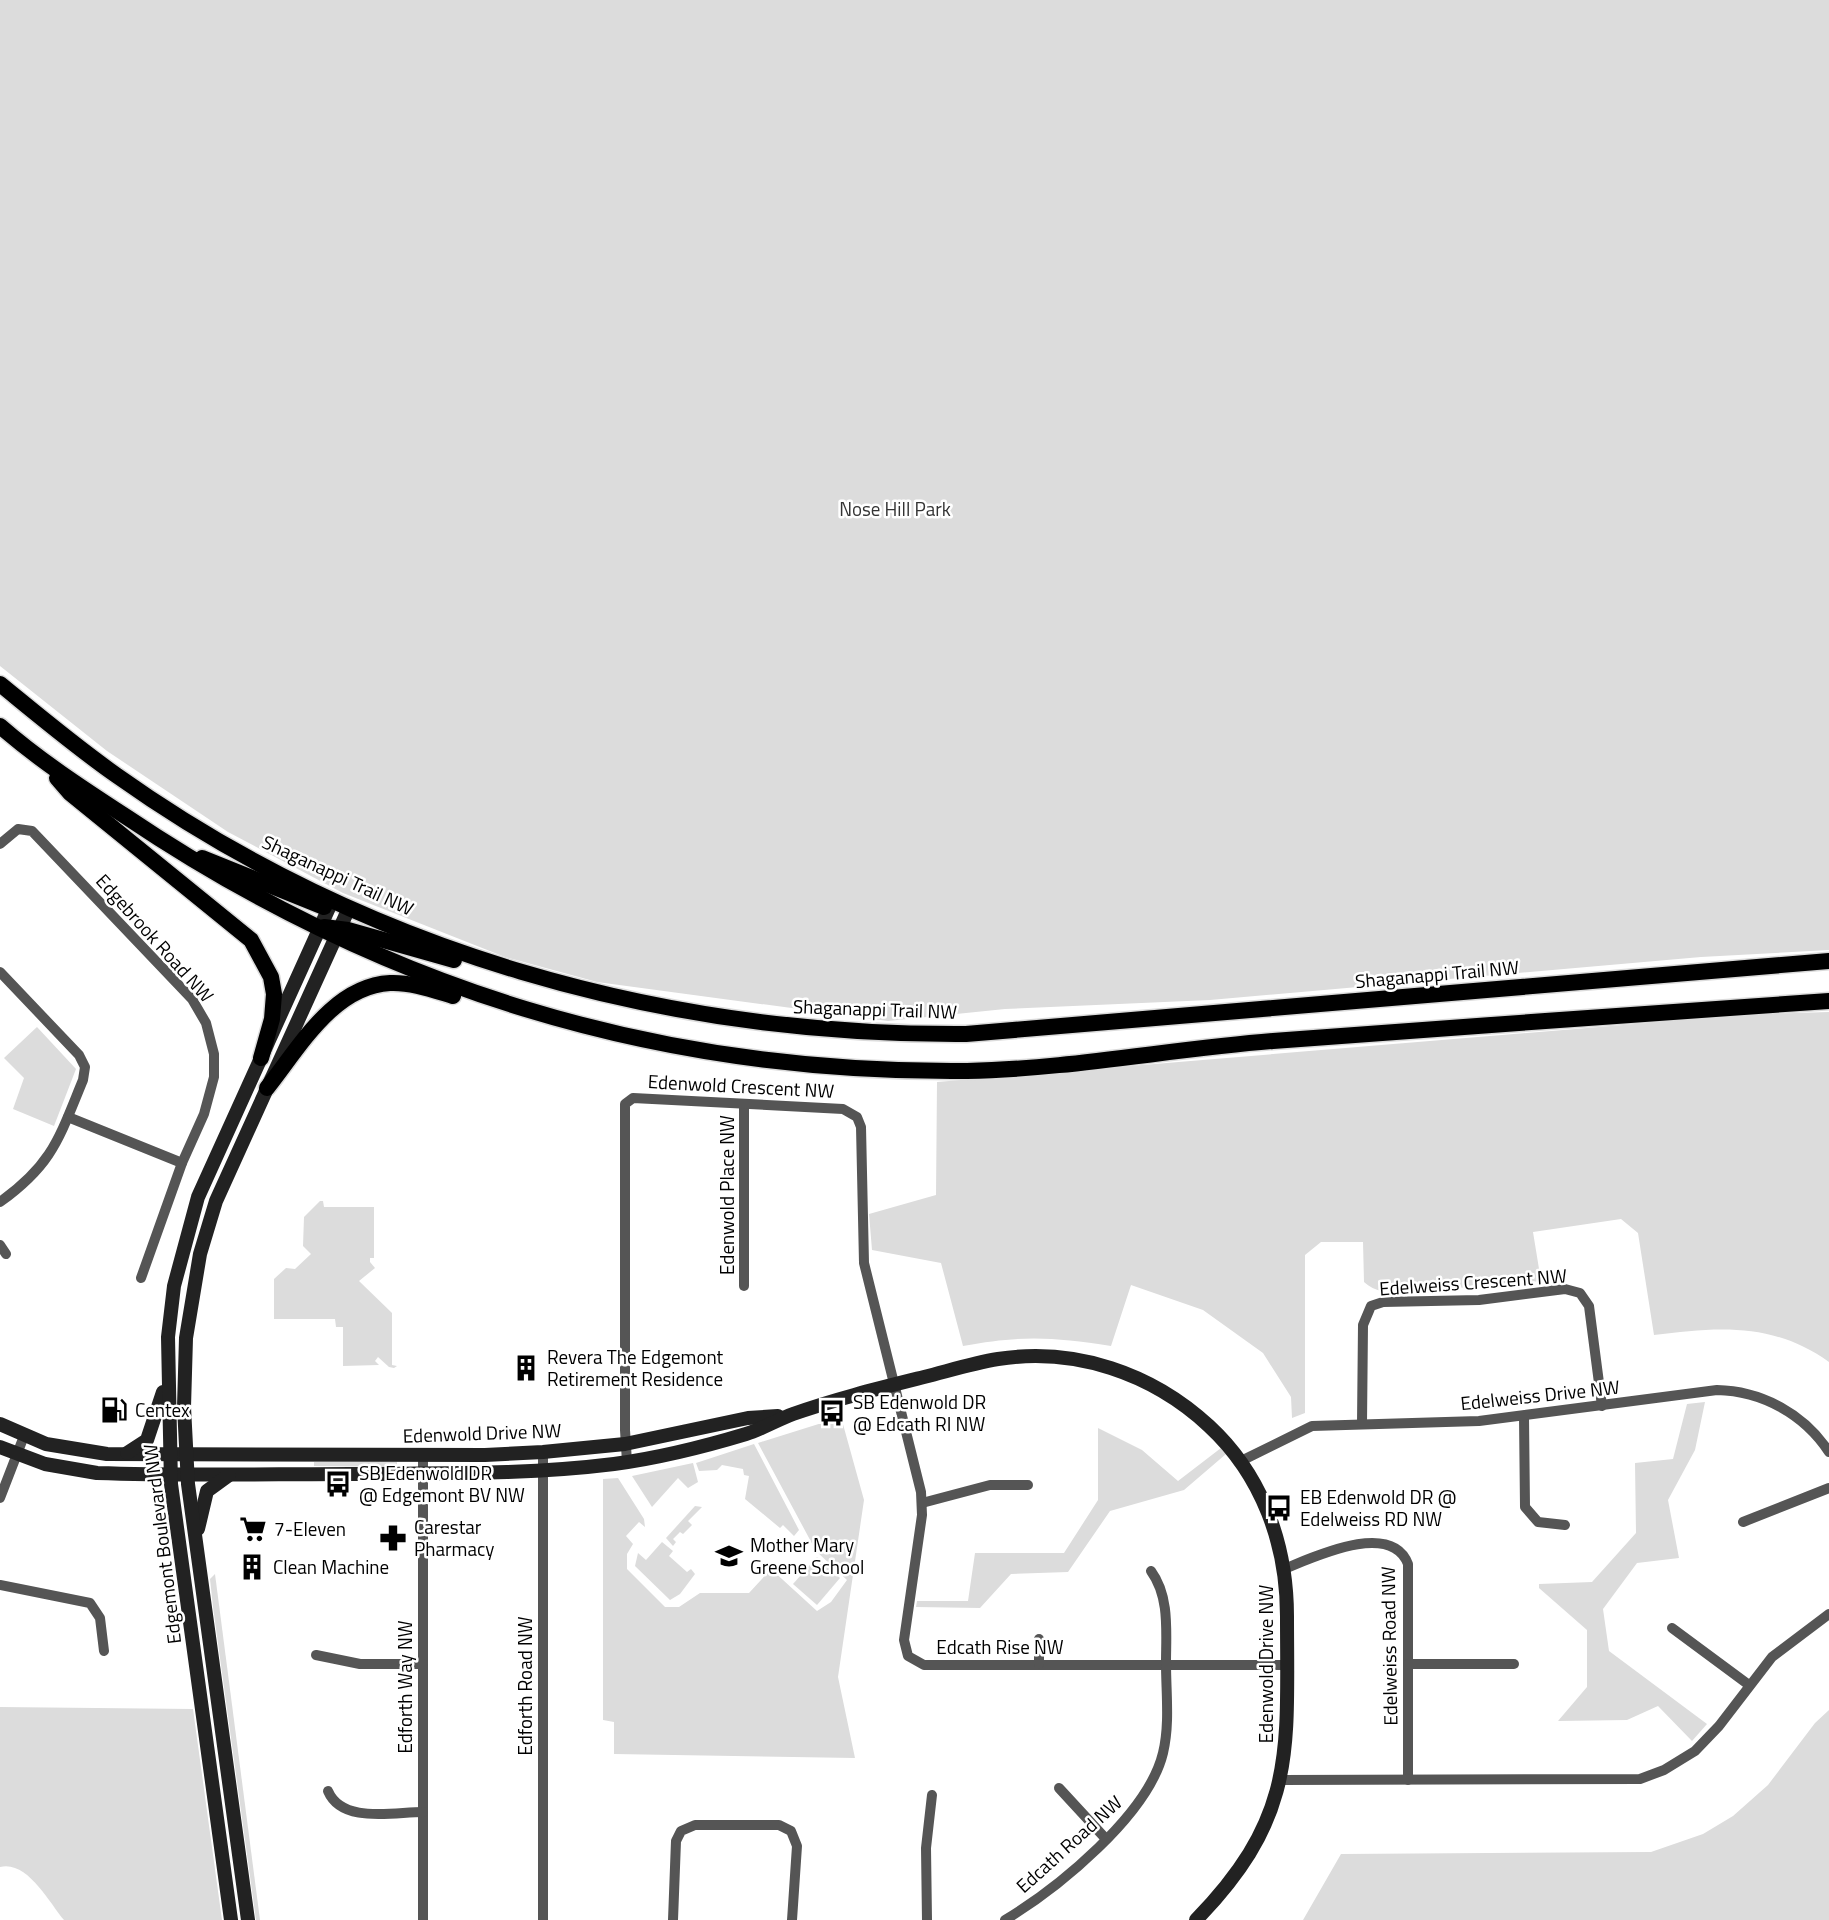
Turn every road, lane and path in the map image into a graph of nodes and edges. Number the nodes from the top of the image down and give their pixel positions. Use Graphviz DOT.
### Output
graph roads {
  1 [pos="0,684"];
  2 [pos="0,726"];
  3 [pos="44,762"];
  4 [pos="162,841"];
  5 [pos="0,844"];
  6 [pos="330,905"];
  7 [pos="349,908"];
  8 [pos="318,929"];
  9 [pos="338,933"];
  10 [pos="1829,961"];
  11 [pos="494,966"];
  12 [pos="0,972"];
  13 [pos="1829,1001"];
  14 [pos="530,1011"];
  15 [pos="261,1058"];
  16 [pos="267,1088"];
  17 [pos="744,1104"];
  18 [pos="68,1117"];
  19 [pos="182,1163"];
  20 [pos="0,1202"];
  21 [pos="0,1245"];
  22 [pos="6,1254"];
  23 [pos="141,1278"];
  24 [pos="744,1286"];
  25 [pos="167,1381"];
  26 [pos="893,1385"];
  27 [pos="1602,1406"];
  28 [pos="792,1414"];
  29 [pos="1524,1417"];
  30 [pos="1362,1423"];
  31 [pos="0,1424"];
  32 [pos="24,1436"];
  33 [pos="625,1444"];
  34 [pos="0,1447"];
  35 [pos="543,1452"];
  36 [pos="1829,1452"];
  37 [pos="16,1455"];
  38 [pos="121,1455"];
  39 [pos="169,1455"];
  40 [pos="187,1455"];
  41 [pos="423,1455"];
  42 [pos="1241,1461"];
  43 [pos="627,1462"];
  44 [pos="188,1472"];
  45 [pos="542,1472"];
  46 [pos="170,1473"];
  47 [pos="234,1473"];
  48 [pos="422,1474"];
  49 [pos="1028,1485"];
  50 [pos="1829,1488"];
  51 [pos="0,1498"];
  52 [pos="922,1503"];
  53 [pos="1743,1522"];
  54 [pos="1565,1525"];
  55 [pos="197,1539"];
  56 [pos="1284,1569"];
  57 [pos="1151,1571"];
  58 [pos="0,1585"];
  59 [pos="1829,1614"];
  60 [pos="1672,1628"];
  61 [pos="1039,1639"];
  62 [pos="104,1651"];
  63 [pos="316,1655"];
  64 [pos="423,1664"];
  65 [pos="1039,1664"];
  66 [pos="1166,1664"];
  67 [pos="1408,1664"];
  68 [pos="1514,1664"];
  69 [pos="1287,1665"];
  70 [pos="1749,1685"];
  71 [pos="1282,1780"];
  72 [pos="1408,1780"];
  73 [pos="1059,1788"];
  74 [pos="328,1791"];
  75 [pos="932,1795"];
  76 [pos="423,1812"];
  77 [pos="1106,1839"];
  78 [pos="231,1920"];
  79 [pos="248,1920"];
  80 [pos="423,1920"];
  81 [pos="543,1920"];
  82 [pos="673,1920"];
  83 [pos="792,1920"];
  84 [pos="927,1920"];
  85 [pos="1005,1920"];
  86 [pos="1196,1920"];
  1 -- 6 [label="main road, Shaganappi Trail NW"];
  2 -- 3 [label="main road"];
  3 -- 4 [label="main road"];
  3 -- 15 [label="main road"];
  4 -- 6 [label="main road"];
  4 -- 8 [label="main road"];
  5 -- 19 [label="street, Edgebrook Road NW"];
  6 -- 7 [label="main road, Shaganappi Trail NW"];
  6 -- 8 [label="street, Edgemont Boulevard NW"];
  7 -- 9 [label="street, Edgemont Boulevard NW"];
  7 -- 11 [label="main road, Shaganappi Trail NW"];
  8 -- 9 [label="main road"];
  8 -- 15 [label="street, Edgemont Boulevard NW"];
  9 -- 11 [label="main road"];
  9 -- 14 [label="main road"];
  9 -- 16 [label="street, Edgemont Boulevard NW"];
  10 -- 11 [label="main road, Shaganappi Trail NW"];
  12 -- 18 [label="street"];
  13 -- 14 [label="main road"];
  14 -- 16 [label="main road"];
  15 -- 25 [label="street, Edgemont Boulevard NW"];
  16 -- 40 [label="street, Edgemont Boulevard NW"];
  17 -- 24 [label="street, Edenwold Place NW"];
  17 -- 26 [label="street, Edenwold Crescent NW"];
  17 -- 33 [label="street, Edenwold Crescent NW"];
  18 -- 19 [label="street"];
  18 -- 20 [label="street"];
  19 -- 23 [label="street, Edgebrook Road NW"];
  21 -- 22 [label="street"];
  25 -- 38 [label="street"];
  25 -- 39 [label="street, Edgemont Boulevard NW"];
  26 -- 28 [label="street, Edenwold Drive NW"];
  26 -- 42 [label="street, Edenwold Drive NW"];
  26 -- 52 [label="street, Edcath Rise NW"];
  27 -- 29 [label="street, Edelweiss Drive NW"];
  27 -- 30 [label="street, Edelweiss Crescent NW"];
  27 -- 36 [label="street, Edelweiss Drive NW"];
  28 -- 33 [label="street, Edenwold Drive NW"];
  28 -- 43 [label="street, Edenwold Drive NW"];
  29 -- 30 [label="street, Edelweiss Drive NW"];
  29 -- 54 [label="street"];
  30 -- 42 [label="street, Edelweiss Drive NW"];
  31 -- 32 [label="street, Edenwold Drive NW"];
  32 -- 37 [label="street"];
  32 -- 38 [label="street, Edenwold Drive NW"];
  33 -- 35 [label="street, Edenwold Drive NW"];
  33 -- 43 [label="street, Edenwold Crescent NW"];
  34 -- 37 [label="street, Edenwold Drive NW"];
  35 -- 41 [label="street, Edenwold Drive NW"];
  35 -- 45 [label="street, Edforth Road NW"];
  37 -- 46 [label="street, Edenwold Drive NW"];
  37 -- 51 [label="street"];
  38 -- 39 [label="street, Edenwold Drive NW"];
  39 -- 40 [label="street, Edenwold Drive NW"];
  39 -- 46 [label="street, Edgemont Boulevard NW"];
  40 -- 41 [label="street, Edenwold Drive NW"];
  40 -- 44 [label="street, Edgemont Boulevard NW"];
  41 -- 48 [label="street, Edforth Way NW"];
  42 -- 56 [label="street, Edenwold Drive NW"];
  43 -- 45 [label="street, Edenwold Drive NW"];
  44 -- 46 [label="street, Edenwold Drive NW"];
  44 -- 47 [label="street, Edenwold Drive NW"];
  44 -- 55 [label="street, Edgemont Boulevard NW"];
  45 -- 48 [label="street, Edenwold Drive NW"];
  45 -- 81 [label="street, Edforth Road NW"];
  46 -- 78 [label="street, Edgemont Boulevard NW"];
  47 -- 48 [label="street, Edenwold Drive NW"];
  47 -- 55 [label="street"];
  48 -- 64 [label="street, Edforth Way NW"];
  49 -- 52 [label="street"];
  50 -- 53 [label="street"];
  52 -- 65 [label="street, Edcath Rise NW"];
  55 -- 79 [label="street, Edgemont Boulevard NW"];
  56 -- 67 [label="street, Edelweiss Road NW"];
  56 -- 69 [label="street, Edenwold Drive NW"];
  57 -- 66 [label="street, Edcath Road NW"];
  58 -- 62 [label="street"];
  59 -- 70 [label="street"];
  60 -- 70 [label="street"];
  61 -- 65 [label="street"];
  63 -- 64 [label="street"];
  64 -- 76 [label="street, Edforth Way NW"];
  65 -- 66 [label="street, Edcath Rise NW"];
  66 -- 69 [label="street, Edcath Rise NW"];
  66 -- 77 [label="street, Edcath Road NW"];
  67 -- 68 [label="street"];
  67 -- 72 [label="street, Edelweiss Road NW"];
  69 -- 71 [label="street, Edenwold Drive NW"];
  70 -- 72 [label="street"];
  71 -- 72 [label="street"];
  71 -- 86 [label="street, Edenwold Drive NW"];
  73 -- 77 [label="street"];
  74 -- 76 [label="street"];
  75 -- 84 [label="street"];
  76 -- 80 [label="street, Edforth Way NW"];
  77 -- 85 [label="street, Edcath Road NW"];
  82 -- 83 [label="street"];
}
